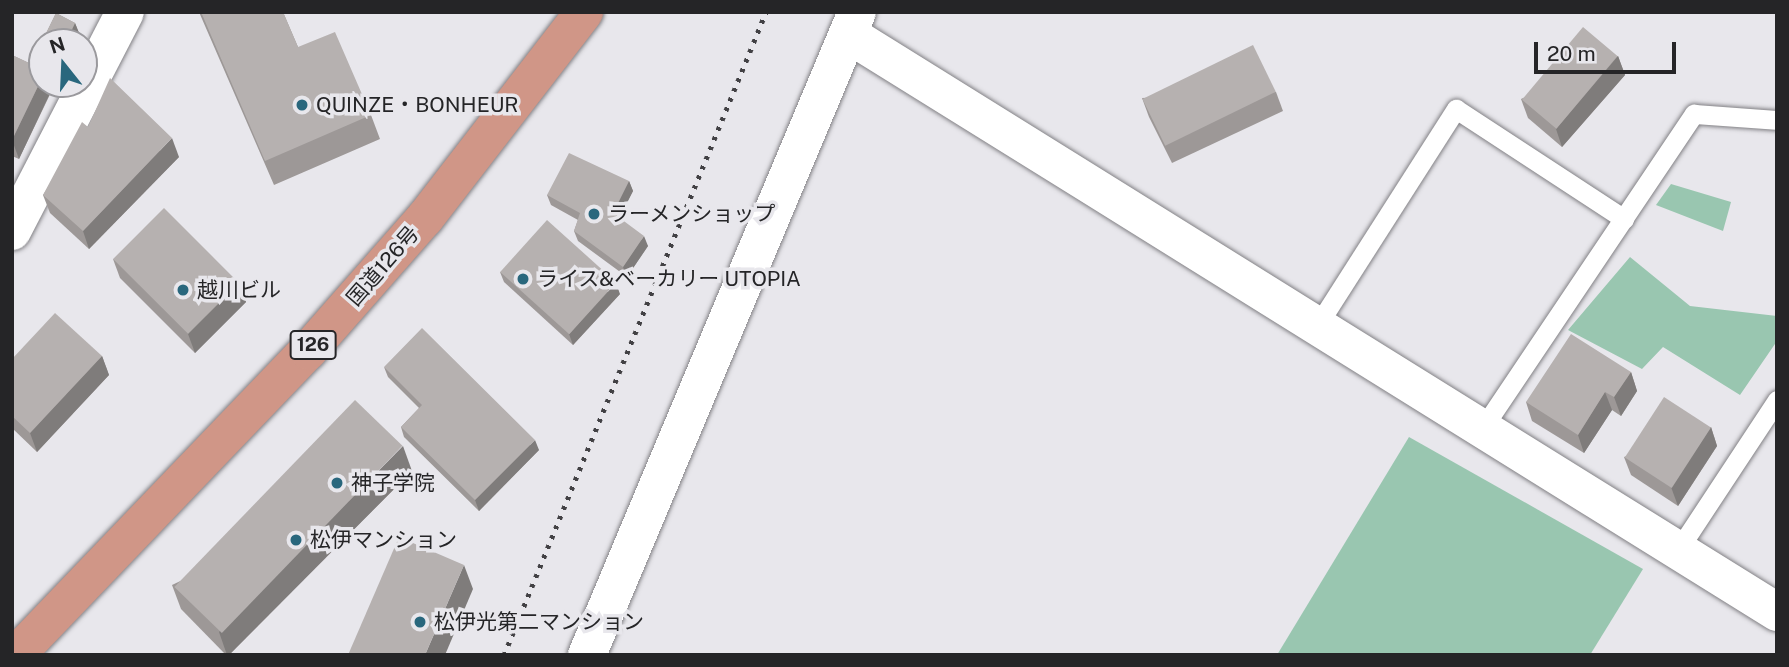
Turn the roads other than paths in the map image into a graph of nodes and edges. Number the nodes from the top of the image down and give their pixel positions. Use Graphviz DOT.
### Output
graph roads {
  1 [pos="125,12"];
  2 [pos="584,12"];
  3 [pos="853,23"];
  4 [pos="1777,120"];
  5 [pos="1624,219"];
  6 [pos="12,231"];
  7 [pos="1317,326"];
  8 [pos="1777,400"];
  9 [pos="1482,429"];
  10 [pos="1678,550"];
  11 [pos="1777,612"];
  12 [pos="16,655"];
  13 [pos="587,655"];
  1 -- 6 [label="street"];
  2 -- 12 [label="highway, 国道126号 / 126"];
  3 -- 7 [label="street"];
  3 -- 13 [label="street"];
  4 -- 5 [label="lane"];
  5 -- 7 [label="lane"];
  5 -- 9 [label="lane"];
  7 -- 9 [label="street"];
  8 -- 10 [label="lane"];
  9 -- 10 [label="street"];
  10 -- 11 [label="street"];
}
